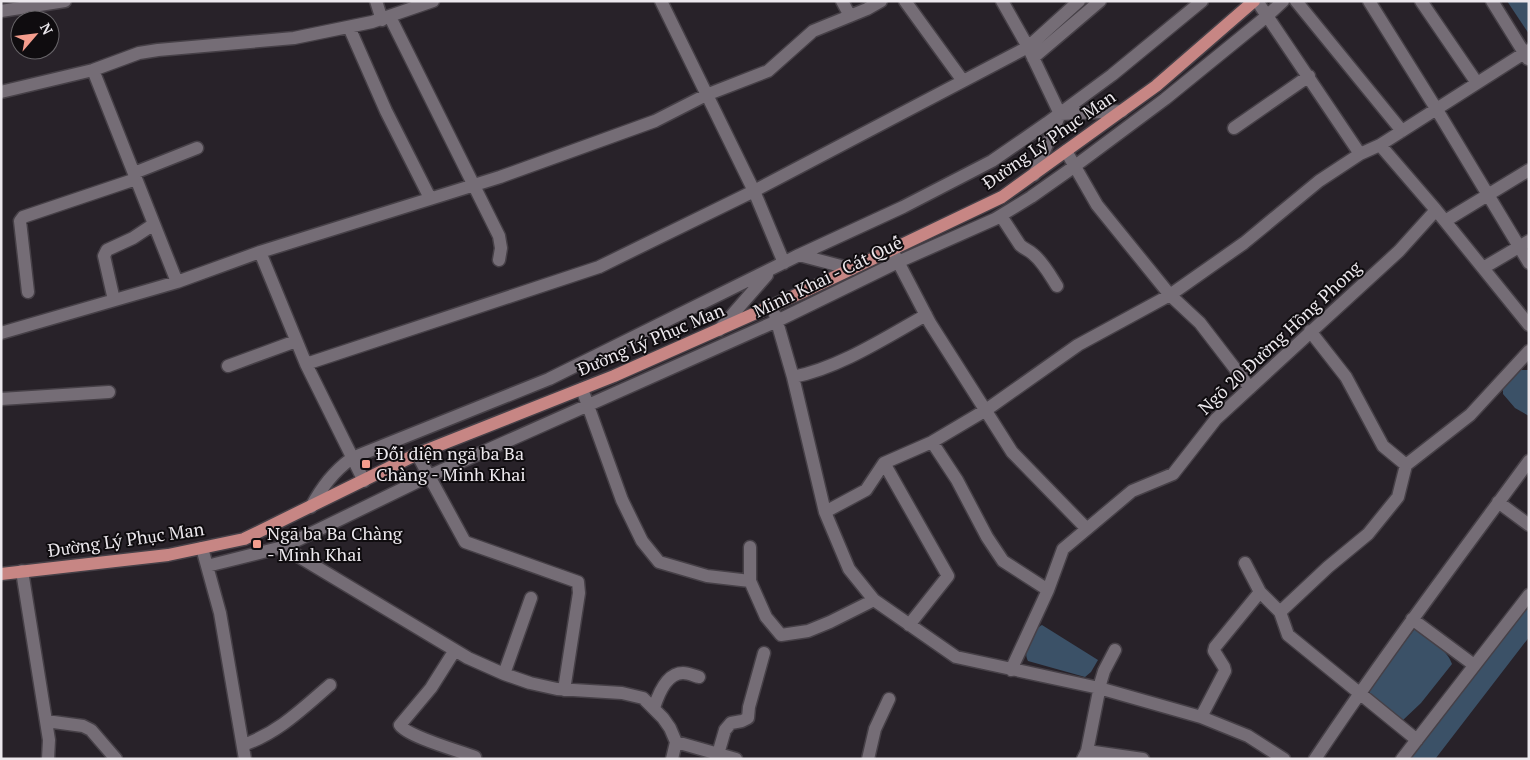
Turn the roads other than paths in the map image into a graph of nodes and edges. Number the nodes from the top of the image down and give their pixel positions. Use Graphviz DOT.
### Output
graph roads {
  1 [pos="63,1"];
  2 [pos="376,1"];
  3 [pos="433,1"];
  4 [pos="661,1"];
  5 [pos="842,1"];
  6 [pos="881,1"];
  7 [pos="905,1"];
  8 [pos="1002,1"];
  9 [pos="1079,1"];
  10 [pos="1100,1"];
  11 [pos="1202,1"];
  12 [pos="1255,1"];
  13 [pos="1283,1"];
  14 [pos="1296,1"];
  15 [pos="1369,1"];
  16 [pos="1421,1"];
  17 [pos="1492,1"];
  18 [pos="410,5"];
  19 [pos="1,11"];
  20 [pos="850,16"];
  21 [pos="1267,16"];
  22 [pos="386,18"];
  23 [pos="349,27"];
  24 [pos="1030,52"];
  25 [pos="1527,54"];
  26 [pos="93,70"];
  27 [pos="1309,76"];
  28 [pos="963,81"];
  29 [pos="1477,83"];
  30 [pos="1,92"];
  31 [pos="706,95"];
  32 [pos="1122,110"];
  33 [pos="1437,110"];
  34 [pos="1060,114"];
  35 [pos="1234,128"];
  36 [pos="1402,131"];
  37 [pos="1380,145"];
  38 [pos="197,148"];
  39 [pos="1066,151"];
  40 [pos="1360,154"];
  41 [pos="1075,166"];
  42 [pos="1529,170"];
  43 [pos="1034,175"];
  44 [pos="135,176"];
  45 [pos="474,185"];
  46 [pos="754,191"];
  47 [pos="1487,195"];
  48 [pos="430,198"];
  49 [pos="1436,210"];
  50 [pos="1001,216"];
  51 [pos="1445,221"];
  52 [pos="154,224"];
  53 [pos="1524,244"];
  54 [pos="892,250"];
  55 [pos="260,252"];
  56 [pos="800,255"];
  57 [pos="499,260"];
  58 [pos="898,262"];
  59 [pos="784,263"];
  60 [pos="1529,263"];
  61 [pos="1483,268"];
  62 [pos="772,269"];
  63 [pos="852,269"];
  64 [pos="177,282"];
  65 [pos="1057,286"];
  66 [pos="28,292"];
  67 [pos="1170,295"];
  68 [pos="114,300"];
  69 [pos="773,306"];
  70 [pos="926,315"];
  71 [pos="777,322"];
  72 [pos="1529,325"];
  73 [pos="719,330"];
  74 [pos="1310,331"];
  75 [pos="1,333"];
  76 [pos="296,341"];
  77 [pos="1529,351"];
  78 [pos="306,364"];
  79 [pos="228,366"];
  80 [pos="793,378"];
  81 [pos="1250,388"];
  82 [pos="582,389"];
  83 [pos="109,392"];
  84 [pos="1,399"];
  85 [pos="588,406"];
  86 [pos="986,410"];
  87 [pos="932,442"];
  88 [pos="417,454"];
  89 [pos="352,458"];
  90 [pos="1529,460"];
  91 [pos="884,463"];
  92 [pos="1406,465"];
  93 [pos="430,476"];
  94 [pos="364,481"];
  95 [pos="1498,502"];
  96 [pos="311,507"];
  97 [pos="825,512"];
  98 [pos="1529,525"];
  99 [pos="1087,529"];
  100 [pos="283,547"];
  101 [pos="750,547"];
  102 [pos="202,548"];
  103 [pos="1245,563"];
  104 [pos="207,566"];
  105 [pos="22,571"];
  106 [pos="1,574"];
  107 [pos="750,581"];
  108 [pos="1048,590"];
  109 [pos="1260,592"];
  110 [pos="1529,596"];
  111 [pos="531,598"];
  112 [pos="874,600"];
  113 [pos="1280,612"];
  114 [pos="1412,619"];
  115 [pos="908,625"];
  116 [pos="455,650"];
  117 [pos="1115,650"];
  118 [pos="764,652"];
  119 [pos="1474,665"];
  120 [pos="1011,670"];
  121 [pos="504,674"];
  122 [pos="699,677"];
  123 [pos="330,685"];
  124 [pos="1099,688"];
  125 [pos="564,690"];
  126 [pos="1359,694"];
  127 [pos="889,699"];
  128 [pos="654,708"];
  129 [pos="1202,717"];
  130 [pos="46,721"];
  131 [pos="1417,740"];
  132 [pos="676,742"];
  133 [pos="243,745"];
  134 [pos="718,754"];
  135 [pos="1085,755"];
  136 [pos="475,757"];
  137 [pos="48,759"];
  138 [pos="116,759"];
  139 [pos="245,759"];
  140 [pos="672,759"];
  141 [pos="736,759"];
  142 [pos="868,759"];
  143 [pos="1144,759"];
  144 [pos="1284,759"];
  145 [pos="1316,759"];
  146 [pos="1402,759"];
  1 -- 19 [label="street"];
  2 -- 22 [label="street"];
  3 -- 18 [label="street"];
  4 -- 31 [label="street"];
  5 -- 20 [label="street"];
  6 -- 20 [label="street"];
  7 -- 28 [label="street"];
  8 -- 24 [label="street"];
  9 -- 24 [label="street"];
  10 -- 24 [label="street"];
  11 -- 34 [label="street"];
  12 -- 21 [label="street"];
  12 -- 32 [label="main road, Đường Lý Phục Man"];
  13 -- 21 [label="street, Minh Khai - Cát Quế"];
  14 -- 36 [label="street"];
  15 -- 33 [label="street"];
  16 -- 29 [label="street"];
  17 -- 25 [label="street"];
  18 -- 22 [label="street"];
  20 -- 31 [label="street"];
  21 -- 27 [label="street"];
  21 -- 41 [label="street, Minh Khai - Cát Quế"];
  22 -- 23 [label="street"];
  22 -- 45 [label="street"];
  23 -- 26 [label="street"];
  23 -- 48 [label="street"];
  24 -- 28 [label="street"];
  24 -- 34 [label="street"];
  25 -- 29 [label="street"];
  26 -- 30 [label="street"];
  26 -- 44 [label="street"];
  27 -- 35 [label="street"];
  27 -- 40 [label="street"];
  28 -- 46 [label="street"];
  29 -- 33 [label="street"];
  31 -- 45 [label="street"];
  31 -- 46 [label="street"];
  32 -- 34 [label="street"];
  32 -- 39 [label="main road, Đường Lý Phục Man"];
  33 -- 36 [label="street"];
  33 -- 47 [label="street"];
  34 -- 43 [label="street"];
  34 -- 56 [label="street"];
  36 -- 37 [label="street"];
  37 -- 40 [label="street"];
  37 -- 49 [label="street"];
  38 -- 44 [label="street"];
  39 -- 41 [label="street"];
  39 -- 43 [label="main road, Đường Lý Phục Man"];
  40 -- 67 [label="street"];
  41 -- 50 [label="street, Minh Khai - Cát Quế"];
  41 -- 67 [label="street"];
  42 -- 47 [label="street"];
  43 -- 54 [label="main road, Đường Lý Phục Man"];
  44 -- 52 [label="street"];
  44 -- 66 [label="street"];
  45 -- 48 [label="street"];
  45 -- 57 [label="street"];
  46 -- 59 [label="street"];
  46 -- 78 [label="street"];
  47 -- 51 [label="street"];
  47 -- 53 [label="street"];
  48 -- 55 [label="street"];
  49 -- 51 [label="street"];
  49 -- 74 [label="street, Ngõ 20 Đường Hồng Phong"];
  50 -- 58 [label="street, Minh Khai - Cát Quế"];
  50 -- 65 [label="street"];
  51 -- 61 [label="street"];
  52 -- 64 [label="street"];
  52 -- 68 [label="street"];
  53 -- 60 [label="street"];
  53 -- 61 [label="street"];
  54 -- 58 [label="street"];
  54 -- 63 [label="main road, Đường Lý Phục Man"];
  55 -- 64 [label="street"];
  55 -- 76 [label="street"];
  56 -- 59 [label="street"];
  56 -- 63 [label="street"];
  58 -- 70 [label="street"];
  58 -- 71 [label="street, Minh Khai - Cát Quế"];
  59 -- 62 [label="street"];
  61 -- 72 [label="street"];
  62 -- 73 [label="street"];
  62 -- 89 [label="street"];
  63 -- 69 [label="main road, Đường Lý Phục Man"];
  64 -- 68 [label="street"];
  67 -- 81 [label="street"];
  67 -- 86 [label="street"];
  68 -- 75 [label="street"];
  69 -- 71 [label="street"];
  69 -- 73 [label="main road, Đường Lý Phục Man"];
  70 -- 80 [label="street"];
  70 -- 86 [label="street"];
  71 -- 80 [label="street"];
  71 -- 85 [label="street, Minh Khai - Cát Quế"];
  73 -- 82 [label="main road, Đường Lý Phục Man"];
  74 -- 81 [label="street, Ngõ 20 Đường Hồng Phong"];
  74 -- 92 [label="street"];
  76 -- 78 [label="street"];
  76 -- 79 [label="street"];
  77 -- 92 [label="street"];
  78 -- 89 [label="street"];
  80 -- 97 [label="street"];
  81 -- 99 [label="street, Ngõ 20 Đường Hồng Phong"];
  82 -- 85 [label="street"];
  82 -- 88 [label="main road, Đường Lý Phục Man"];
  83 -- 84 [label="street"];
  85 -- 93 [label="street, Minh Khai - Cát Quế"];
  85 -- 107 [label="street"];
  86 -- 87 [label="street"];
  86 -- 99 [label="street"];
  87 -- 91 [label="street"];
  87 -- 108 [label="street"];
  88 -- 93 [label="street"];
  88 -- 94 [label="main road, Đường Lý Phục Man"];
  89 -- 94 [label="street"];
  89 -- 96 [label="street"];
  90 -- 95 [label="street"];
  91 -- 97 [label="street"];
  91 -- 115 [label="street"];
  92 -- 113 [label="street"];
  93 -- 100 [label="street, Minh Khai - Cát Quế"];
  93 -- 125 [label="street"];
  94 -- 96 [label="main road, Đường Lý Phục Man"];
  95 -- 98 [label="street"];
  95 -- 114 [label="street"];
  96 -- 102 [label="main road, Đường Lý Phục Man"];
  97 -- 112 [label="street"];
  99 -- 108 [label="street, Ngõ 20 Đường Hồng Phong"];
  100 -- 104 [label="street, Minh Khai - Cát Quế"];
  100 -- 116 [label="street"];
  101 -- 107 [label="street"];
  102 -- 104 [label="street"];
  102 -- 105 [label="main road, Đường Lý Phục Man"];
  103 -- 109 [label="street"];
  104 -- 133 [label="street"];
  105 -- 106 [label="main road, Đường Lý Phục Man"];
  105 -- 130 [label="street"];
  107 -- 112 [label="street"];
  108 -- 120 [label="street, Ngõ 20 Đường Hồng Phong"];
  109 -- 113 [label="street"];
  109 -- 129 [label="street"];
  110 -- 119 [label="street"];
  111 -- 121 [label="street"];
  112 -- 115 [label="street"];
  113 -- 126 [label="street"];
  114 -- 119 [label="street"];
  114 -- 126 [label="street"];
  115 -- 120 [label="street"];
  116 -- 121 [label="street"];
  116 -- 136 [label="street"];
  117 -- 124 [label="street"];
  118 -- 134 [label="street"];
  119 -- 131 [label="street"];
  120 -- 124 [label="street"];
  121 -- 125 [label="street"];
  122 -- 128 [label="street"];
  123 -- 133 [label="street"];
  124 -- 129 [label="street"];
  124 -- 135 [label="street"];
  125 -- 128 [label="street"];
  126 -- 131 [label="street"];
  126 -- 145 [label="street"];
  127 -- 142 [label="street"];
  128 -- 132 [label="street"];
  129 -- 144 [label="street"];
  130 -- 137 [label="street"];
  130 -- 138 [label="street"];
  131 -- 146 [label="street"];
  132 -- 134 [label="street"];
  132 -- 140 [label="street"];
  133 -- 139 [label="street"];
  134 -- 141 [label="street"];
  135 -- 143 [label="street"];
}
